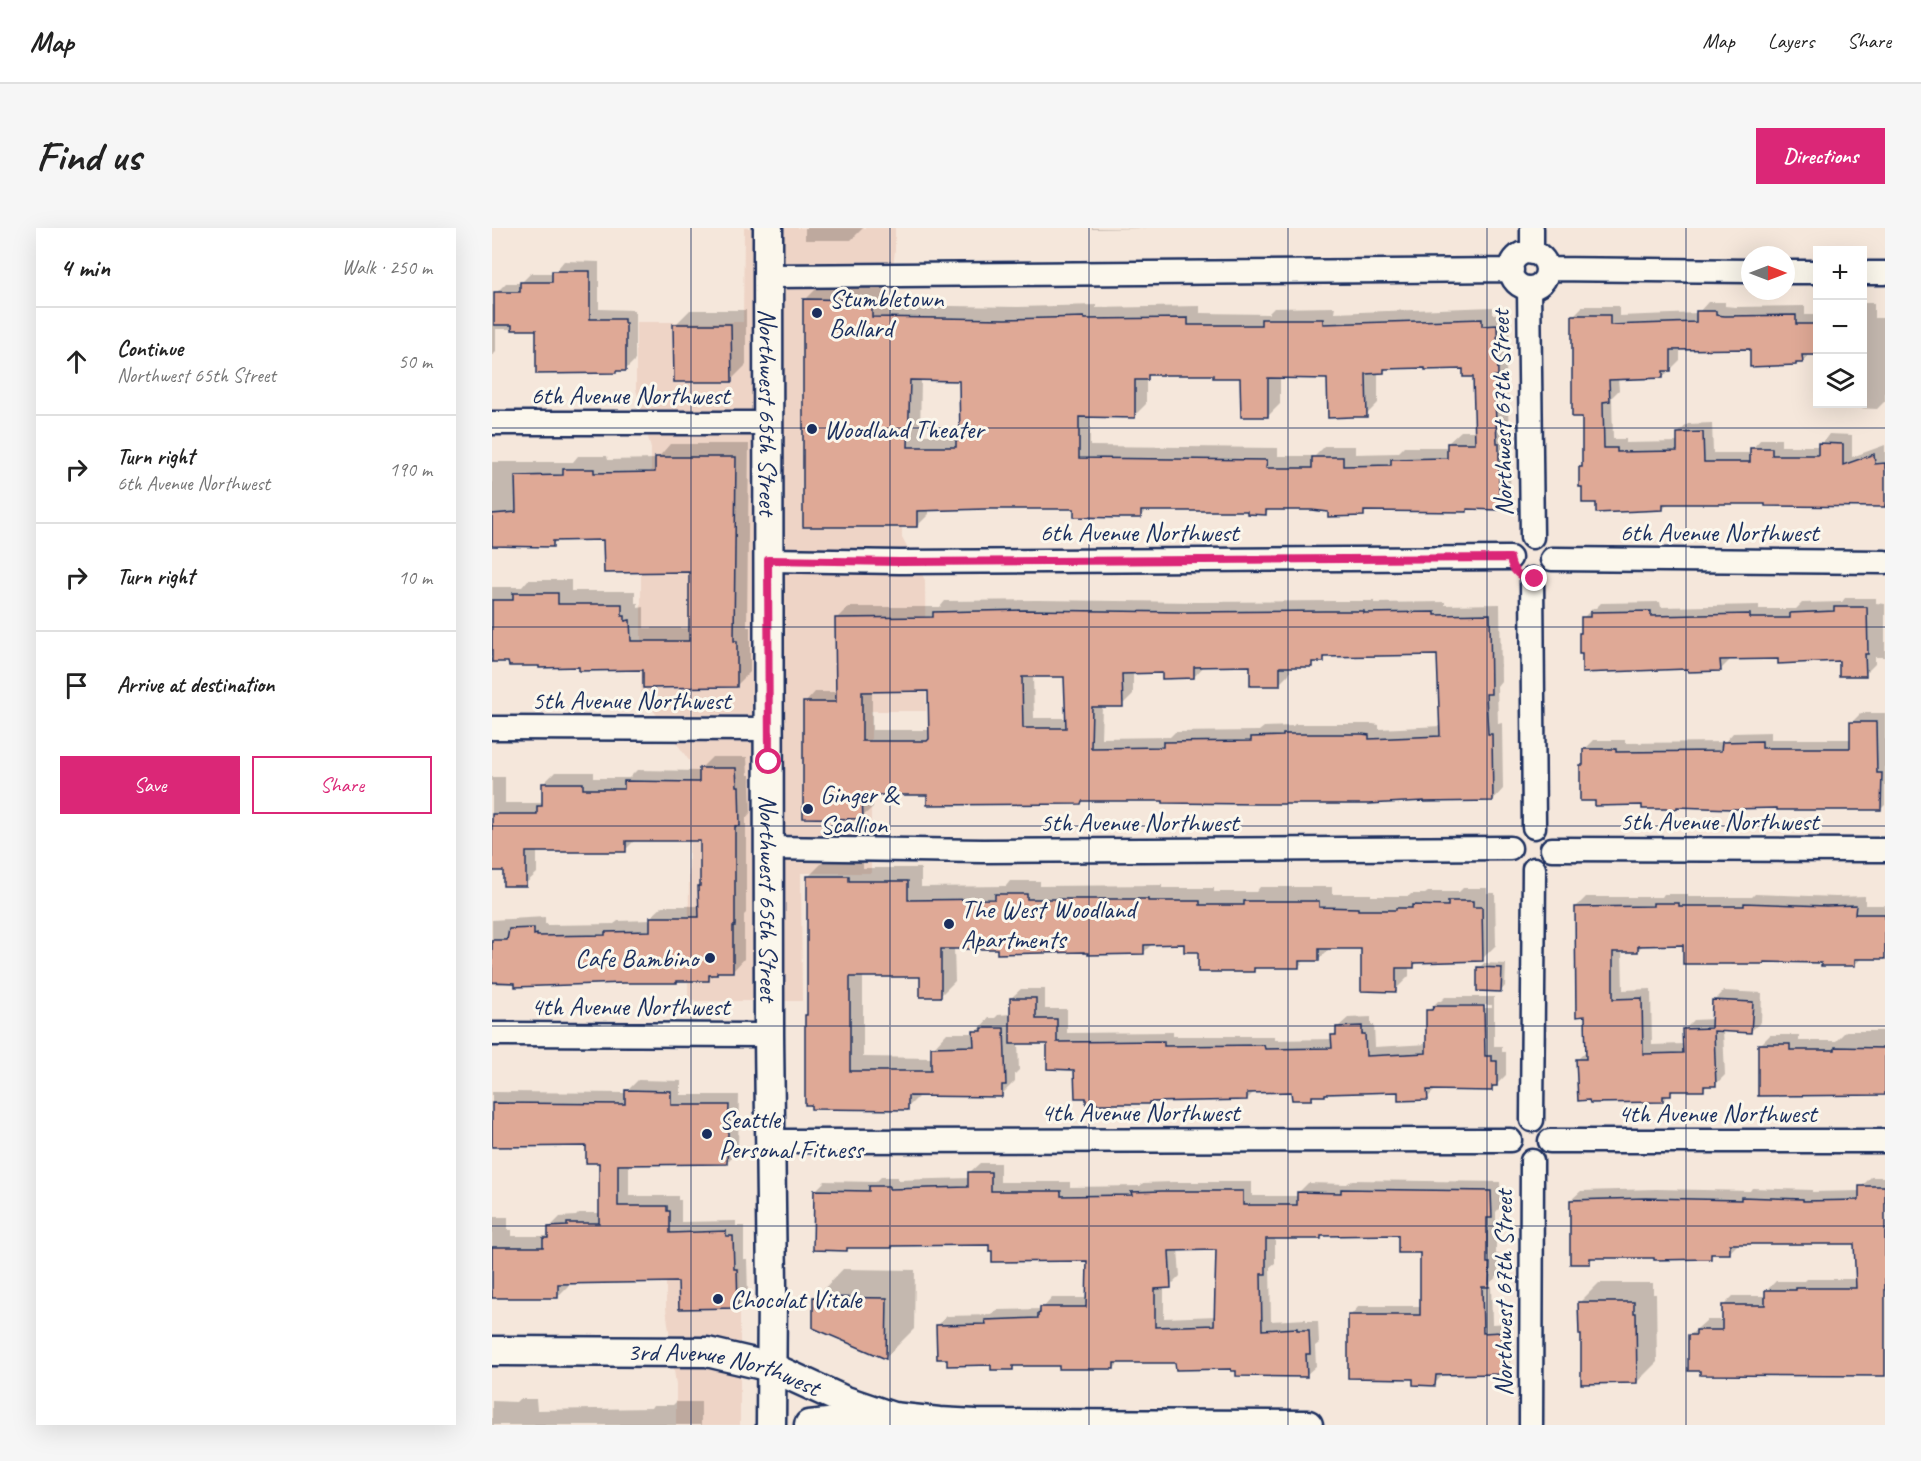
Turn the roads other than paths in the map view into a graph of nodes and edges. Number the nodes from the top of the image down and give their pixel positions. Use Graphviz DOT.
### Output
graph roads {
  1 [pos="768,228"];
  2 [pos="1532,228"];
  3 [pos="1540,261"];
  4 [pos="1512,270"];
  5 [pos="1741,271"];
  6 [pos="1795,272"];
  7 [pos="1813,272"];
  8 [pos="1867,273"];
  9 [pos="1885,273"];
  10 [pos="769,276"];
  11 [pos="1529,288"];
  12 [pos="492,423"];
  13 [pos="767,423"];
  14 [pos="1532,537"];
  15 [pos="1510,558"];
  16 [pos="1552,559"];
  17 [pos="768,560"];
  18 [pos="1885,562"];
  19 [pos="1532,579"];
  20 [pos="492,728"];
  21 [pos="769,729"];
  22 [pos="1534,827"];
  23 [pos="770,848"];
  24 [pos="1510,848"];
  25 [pos="1552,849"];
  26 [pos="1885,850"];
  27 [pos="1534,869"];
  28 [pos="492,1034"];
  29 [pos="769,1035"];
  30 [pos="1532,1120"];
  31 [pos="1510,1140"];
  32 [pos="771,1141"];
  33 [pos="1550,1141"];
  34 [pos="1885,1141"];
  35 [pos="1532,1161"];
  36 [pos="492,1351"];
  37 [pos="771,1367"];
  38 [pos="893,1417"];
  39 [pos="771,1425"];
  40 [pos="809,1425"];
  41 [pos="1308,1425"];
  42 [pos="1532,1425"];
  1 -- 10 [label="street, Northwest 65th Street"];
  2 -- 3 [label="street"];
  3 -- 4 [label="street"];
  3 -- 5 [label="street"];
  3 -- 11 [label="street"];
  4 -- 10 [label="street"];
  4 -- 11 [label="street"];
  6 -- 7 [label="street"];
  8 -- 9 [label="street"];
  10 -- 13 [label="street, Northwest 65th Street"];
  11 -- 14 [label="street, Northwest 67th Street"];
  12 -- 13 [label="street, 6th Avenue Northwest"];
  13 -- 17 [label="street, Northwest 65th Street"];
  14 -- 15 [label="street"];
  14 -- 16 [label="street"];
  15 -- 17 [label="street, 6th Avenue Northwest"];
  15 -- 19 [label="street"];
  16 -- 18 [label="street, 6th Avenue Northwest"];
  16 -- 19 [label="street"];
  17 -- 21 [label="street, Northwest 65th Street"];
  19 -- 22 [label="street"];
  20 -- 21 [label="street, 5th Avenue Northwest"];
  21 -- 23 [label="street, Northwest 65th Street"];
  22 -- 24 [label="street"];
  22 -- 25 [label="street"];
  23 -- 24 [label="street, 5th Avenue Northwest"];
  23 -- 29 [label="street, Northwest 65th Street"];
  24 -- 27 [label="street"];
  25 -- 26 [label="street, 5th Avenue Northwest"];
  25 -- 27 [label="street"];
  27 -- 30 [label="street"];
  28 -- 29 [label="street, 4th Avenue Northwest"];
  29 -- 32 [label="street, Northwest 65th Street"];
  30 -- 31 [label="street"];
  30 -- 33 [label="street"];
  31 -- 32 [label="street, 4th Avenue Northwest"];
  31 -- 35 [label="street"];
  32 -- 37 [label="street, Northwest 65th Street"];
  33 -- 34 [label="street, 4th Avenue Northwest"];
  33 -- 35 [label="street"];
  35 -- 42 [label="street, Northwest 67th Street"];
  36 -- 37 [label="street, 3rd Avenue Northwest"];
  37 -- 38 [label="street, 3rd Avenue Northwest"];
  37 -- 39 [label="street, Northwest 65th Street"];
  38 -- 40 [label="street"];
  38 -- 41 [label="street, 3rd Avenue Northwest"];
}
